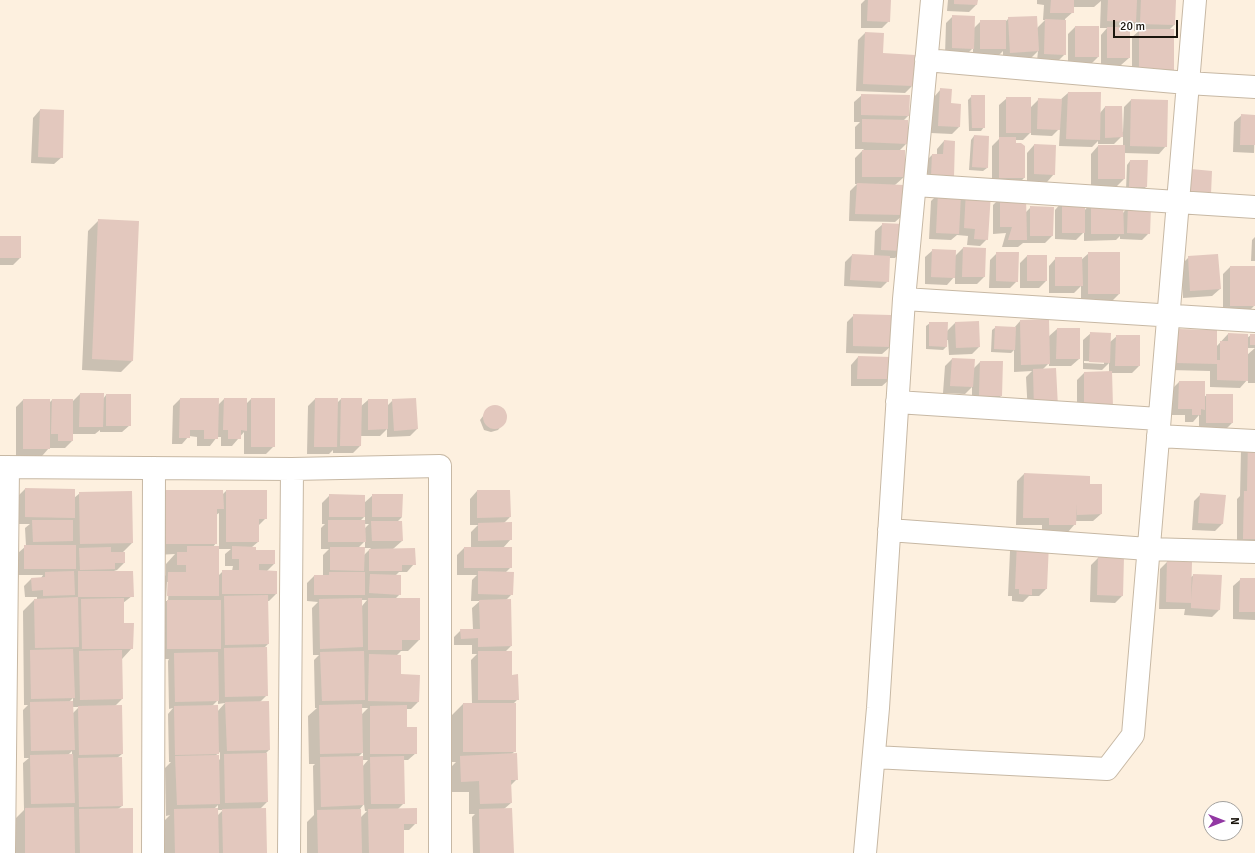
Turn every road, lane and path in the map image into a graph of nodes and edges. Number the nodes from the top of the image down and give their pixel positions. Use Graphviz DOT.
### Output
graph roads {
  1 [pos="932,0"];
  2 [pos="1194,0"];
  3 [pos="926,60"];
  4 [pos="1187,83"];
  5 [pos="1255,87"];
  6 [pos="915,185"];
  7 [pos="1177,202"];
  8 [pos="1255,207"];
  9 [pos="904,299"];
  10 [pos="1168,316"];
  11 [pos="1255,321"];
  12 [pos="897,402"];
  13 [pos="1158,428"];
  14 [pos="1255,441"];
  15 [pos="4,467"];
  16 [pos="154,468"];
  17 [pos="292,469"];
  18 [pos="889,530"];
  19 [pos="1148,549"];
  20 [pos="1255,552"];
  21 [pos="874,757"];
  22 [pos="4,853"];
  23 [pos="153,853"];
  24 [pos="289,853"];
  25 [pos="440,853"];
  26 [pos="865,853"];
  1 -- 3 [label="street"];
  2 -- 4 [label="street"];
  3 -- 4 [label="street"];
  3 -- 6 [label="street"];
  4 -- 5 [label="street"];
  4 -- 7 [label="street"];
  6 -- 7 [label="street"];
  6 -- 9 [label="street"];
  7 -- 8 [label="street"];
  7 -- 10 [label="street"];
  9 -- 10 [label="street"];
  9 -- 12 [label="street"];
  10 -- 11 [label="street"];
  10 -- 13 [label="street"];
  12 -- 13 [label="street"];
  12 -- 18 [label="street"];
  13 -- 14 [label="street"];
  13 -- 19 [label="street"];
  15 -- 16 [label="street"];
  15 -- 22 [label="street"];
  16 -- 17 [label="street"];
  16 -- 23 [label="street"];
  17 -- 24 [label="street"];
  17 -- 25 [label="street"];
  18 -- 19 [label="street"];
  18 -- 21 [label="street"];
  19 -- 20 [label="street"];
  19 -- 21 [label="street"];
  21 -- 26 [label="street"];
}
